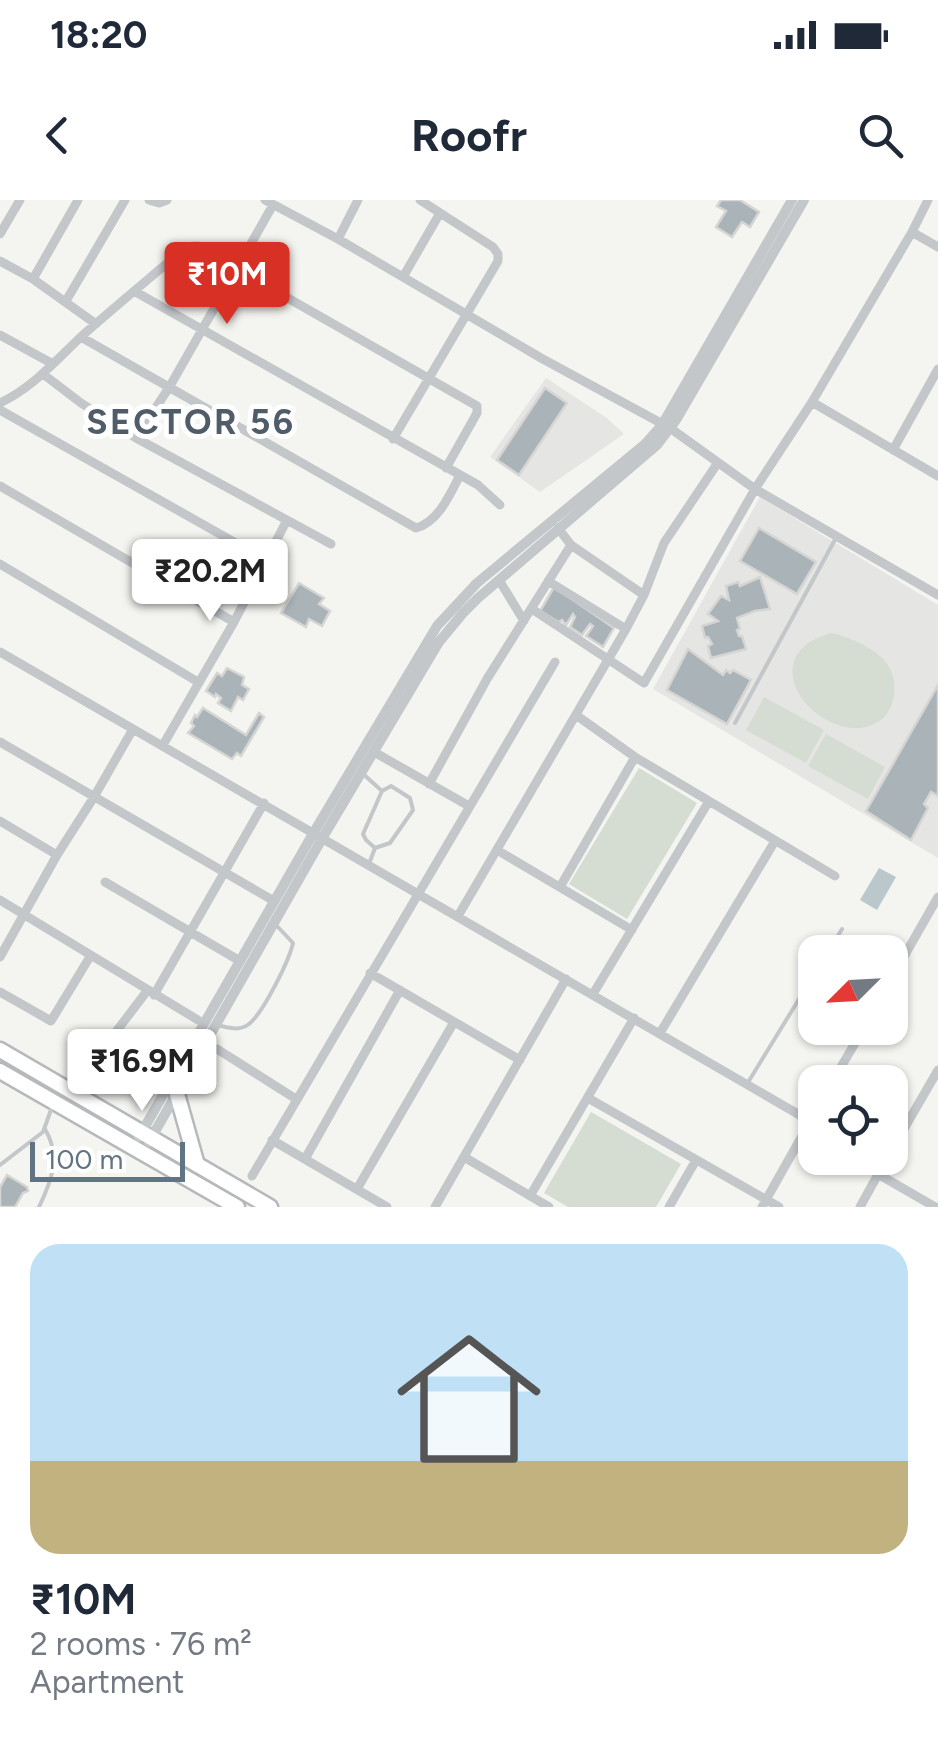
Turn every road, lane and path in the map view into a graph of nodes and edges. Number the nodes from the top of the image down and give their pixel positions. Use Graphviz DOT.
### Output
graph roads {
  1 [pos="20,200"];
  2 [pos="78,200"];
  3 [pos="125,200"];
  4 [pos="149,200"];
  5 [pos="168,200"];
  6 [pos="358,200"];
  7 [pos="421,200"];
  8 [pos="792,200"];
  9 [pos="804,200"];
  10 [pos="928,200"];
  11 [pos="269,202"];
  12 [pos="440,212"];
  13 [pos="912,232"];
  14 [pos="0,234"];
  15 [pos="338,239"];
  16 [pos="938,247"];
  17 [pos="0,261"];
  18 [pos="238,268"];
  19 [pos="402,277"];
  20 [pos="33,279"];
  21 [pos="134,291"];
  22 [pos="66,301"];
  23 [pos="467,314"];
  24 [pos="96,324"];
  25 [pos="204,328"];
  26 [pos="0,335"];
  27 [pos="82,337"];
  28 [pos="53,364"];
  29 [pos="43,374"];
  30 [pos="937,375"];
  31 [pos="429,378"];
  32 [pos="170,386"];
  33 [pos="812,402"];
  34 [pos="0,406"];
  35 [pos="666,427"];
  36 [pos="136,438"];
  37 [pos="393,439"];
  38 [pos="893,450"];
  39 [pos="718,464"];
  40 [pos="446,468"];
  41 [pos="460,475"];
  42 [pos="938,476"];
  43 [pos="0,486"];
  44 [pos="755,488"];
  45 [pos="500,505"];
  46 [pos="287,520"];
  47 [pos="554,524"];
  48 [pos="837,536"];
  49 [pos="331,544"];
  50 [pos="571,545"];
  51 [pos="266,560"];
  52 [pos="0,564"];
  53 [pos="499,580"];
  54 [pos="548,581"];
  55 [pos="644,595"];
  56 [pos="938,595"];
  57 [pos="532,609"];
  58 [pos="524,621"];
  59 [pos="234,622"];
  60 [pos="626,629"];
  61 [pos="0,652"];
  62 [pos="608,658"];
  63 [pos="555,662"];
  64 [pos="198,682"];
  65 [pos="576,715"];
  66 [pos="735,723"];
  67 [pos="134,729"];
  68 [pos="0,742"];
  69 [pos="163,745"];
  70 [pos="374,752"];
  71 [pos="635,757"];
  72 [pos="362,772"];
  73 [pos="428,784"];
  74 [pos="382,790"];
  75 [pos="94,797"];
  76 [pos="709,801"];
  77 [pos="264,803"];
  78 [pos="469,806"];
  79 [pos="0,821"];
  80 [pos="319,834"];
  81 [pos="775,840"];
  82 [pos="375,848"];
  83 [pos="498,850"];
  84 [pos="57,855"];
  85 [pos="369,864"];
  86 [pos="224,872"];
  87 [pos="835,876"];
  88 [pos="104,882"];
  89 [pos="560,888"];
  90 [pos="418,892"];
  91 [pos="938,896"];
  92 [pos="0,900"];
  93 [pos="274,901"];
  94 [pos="24,914"];
  95 [pos="458,916"];
  96 [pos="274,923"];
  97 [pos="842,929"];
  98 [pos="632,930"];
  99 [pos="190,931"];
  100 [pos="838,935"];
  101 [pos="908,949"];
  102 [pos="91,955"];
  103 [pos="0,957"];
  104 [pos="240,960"];
  105 [pos="370,973"];
  106 [pos="566,979"];
  107 [pos="400,990"];
  108 [pos="0,992"];
  109 [pos="151,993"];
  110 [pos="593,994"];
  111 [pos="798,1001"];
  112 [pos="634,1018"];
  113 [pos="198,1020"];
  114 [pos="454,1022"];
  115 [pos="216,1025"];
  116 [pos="660,1033"];
  117 [pos="112,1037"];
  118 [pos="217,1049"];
  119 [pos="0,1050"];
  120 [pos="520,1060"];
  121 [pos="938,1070"];
  122 [pos="0,1071"];
  123 [pos="747,1084"];
  124 [pos="177,1094"];
  125 [pos="588,1098"];
  126 [pos="296,1100"];
  127 [pos="53,1102"];
  128 [pos="798,1110"];
  129 [pos="908,1122"];
  130 [pos="45,1129"];
  131 [pos="146,1136"];
  132 [pos="272,1140"];
  133 [pos="798,1143"];
  134 [pos="138,1151"];
  135 [pos="464,1157"];
  136 [pos="305,1159"];
  137 [pos="696,1160"];
  138 [pos="197,1164"];
  139 [pos="0,1165"];
  140 [pos="877,1175"];
  141 [pos="880,1175"];
  142 [pos="252,1176"];
  143 [pos="357,1190"];
  144 [pos="530,1196"];
  145 [pos="764,1203"];
  146 [pos="38,1207"];
  147 [pos="237,1207"];
  148 [pos="270,1207"];
  149 [pos="387,1207"];
  150 [pos="436,1207"];
  151 [pos="549,1207"];
  152 [pos="669,1207"];
  153 [pos="780,1207"];
  154 [pos="860,1207"];
  155 [pos="935,1207"];
  1 -- 14 [label="street"];
  2 -- 20 [label="street"];
  3 -- 22 [label="street"];
  4 -- 5 [label="street"];
  6 -- 15 [label="street"];
  7 -- 12 [label="street"];
  8 -- 35 [label="street"];
  9 -- 35 [label="street"];
  10 -- 13 [label="street"];
  11 -- 15 [label="street"];
  11 -- 18 [label="street"];
  12 -- 19 [label="street"];
  12 -- 23 [label="street"];
  13 -- 16 [label="street"];
  13 -- 33 [label="street"];
  15 -- 19 [label="street"];
  17 -- 20 [label="street"];
  18 -- 21 [label="street"];
  18 -- 25 [label="street"];
  18 -- 31 [label="street"];
  19 -- 23 [label="street"];
  20 -- 22 [label="street"];
  21 -- 24 [label="street"];
  21 -- 25 [label="street"];
  22 -- 24 [label="street"];
  23 -- 31 [label="street"];
  23 -- 35 [label="street"];
  24 -- 27 [label="street"];
  25 -- 32 [label="street"];
  25 -- 37 [label="street"];
  26 -- 28 [label="street"];
  27 -- 28 [label="street"];
  27 -- 32 [label="street"];
  28 -- 29 [label="street"];
  29 -- 34 [label="street"];
  29 -- 36 [label="street"];
  30 -- 38 [label="street"];
  31 -- 37 [label="street"];
  31 -- 40 [label="street"];
  32 -- 36 [label="street"];
  32 -- 41 [label="street"];
  33 -- 38 [label="street"];
  33 -- 44 [label="street"];
  34 -- 51 [label="street"];
  35 -- 39 [label="street"];
  35 -- 47 [label="street"];
  36 -- 46 [label="street"];
  37 -- 40 [label="street"];
  38 -- 42 [label="street"];
  39 -- 44 [label="street"];
  39 -- 55 [label="street"];
  40 -- 41 [label="street"];
  41 -- 45 [label="street"];
  43 -- 59 [label="street"];
  44 -- 48 [label="street"];
  44 -- 62 [label="street"];
  46 -- 49 [label="street"];
  46 -- 51 [label="street"];
  47 -- 50 [label="street"];
  47 -- 53 [label="street"];
  47 -- 80 [label="street"];
  48 -- 56 [label="street"];
  48 -- 66 [label="lane"];
  50 -- 54 [label="street"];
  50 -- 55 [label="street"];
  51 -- 59 [label="street"];
  52 -- 64 [label="street"];
  53 -- 58 [label="street"];
  53 -- 70 [label="street"];
  54 -- 57 [label="street"];
  54 -- 60 [label="street"];
  55 -- 60 [label="street"];
  57 -- 58 [label="street"];
  57 -- 62 [label="street"];
  58 -- 73 [label="street"];
  59 -- 64 [label="street"];
  60 -- 62 [label="street"];
  61 -- 67 [label="street"];
  62 -- 65 [label="street"];
  63 -- 78 [label="street"];
  64 -- 69 [label="street"];
  65 -- 71 [label="street"];
  65 -- 83 [label="street"];
  67 -- 69 [label="street"];
  67 -- 75 [label="street"];
  68 -- 75 [label="street"];
  69 -- 77 [label="street"];
  70 -- 72 [label="street"];
  70 -- 73 [label="street"];
  71 -- 76 [label="street"];
  71 -- 89 [label="street"];
  72 -- 74 [label="lane"];
  72 -- 80 [label="street"];
  73 -- 78 [label="street"];
  74 -- 82 [label="lane"];
  74 -- 82 [label="lane"];
  75 -- 84 [label="street"];
  75 -- 86 [label="street"];
  76 -- 81 [label="street"];
  76 -- 98 [label="street"];
  77 -- 80 [label="street"];
  77 -- 86 [label="street"];
  78 -- 90 [label="street"];
  79 -- 84 [label="street"];
  80 -- 85 [label="street"];
  80 -- 93 [label="street"];
  80 -- 96 [label="street"];
  81 -- 87 [label="street"];
  81 -- 116 [label="street"];
  82 -- 85 [label="lane"];
  83 -- 89 [label="street"];
  83 -- 95 [label="street"];
  84 -- 94 [label="street"];
  85 -- 90 [label="street"];
  86 -- 93 [label="street"];
  86 -- 99 [label="street"];
  88 -- 99 [label="street"];
  89 -- 98 [label="street"];
  90 -- 95 [label="street"];
  90 -- 105 [label="street"];
  91 -- 101 [label="street"];
  92 -- 94 [label="street"];
  93 -- 104 [label="street"];
  94 -- 102 [label="street"];
  94 -- 103 [label="street"];
  95 -- 106 [label="street"];
  96 -- 115 [label="street"];
  96 -- 115 [label="lane"];
  97 -- 100 [label="lane"];
  98 -- 110 [label="street"];
  99 -- 104 [label="street"];
  99 -- 109 [label="street"];
  102 -- 108 [label="street"];
  102 -- 109 [label="street"];
  104 -- 131 [label="street"];
  105 -- 107 [label="street"];
  105 -- 126 [label="street"];
  106 -- 110 [label="street"];
  106 -- 120 [label="street"];
  107 -- 114 [label="street"];
  107 -- 136 [label="street"];
  109 -- 113 [label="street"];
  109 -- 117 [label="street"];
  110 -- 112 [label="street"];
  111 -- 123 [label="lane"];
  112 -- 116 [label="street"];
  112 -- 125 [label="street"];
  114 -- 120 [label="street"];
  114 -- 143 [label="street"];
  115 -- 124 [label="street"];
  116 -- 123 [label="street"];
  118 -- 126 [label="street"];
  119 -- 131 [label="highway"];
  120 -- 135 [label="street"];
  121 -- 129 [label="street"];
  122 -- 127 [label="highway"];
  123 -- 128 [label="street"];
  124 -- 131 [label="street"];
  124 -- 138 [label="highway"];
  125 -- 137 [label="street"];
  125 -- 144 [label="street"];
  126 -- 132 [label="street"];
  127 -- 130 [label="lane"];
  127 -- 134 [label="highway"];
  130 -- 139 [label="lane"];
  130 -- 146 [label="lane"];
  131 -- 134 [label="street"];
  131 -- 138 [label="highway"];
  132 -- 136 [label="street"];
  132 -- 142 [label="street"];
  133 -- 145 [label="street"];
  134 -- 147 [label="highway"];
  135 -- 144 [label="street"];
  135 -- 150 [label="street"];
  136 -- 143 [label="street"];
  137 -- 145 [label="street"];
  137 -- 152 [label="street"];
  138 -- 148 [label="highway"];
  140 -- 154 [label="street"];
  141 -- 155 [label="street"];
  143 -- 149 [label="street"];
  144 -- 151 [label="street"];
  145 -- 153 [label="street"];
}
